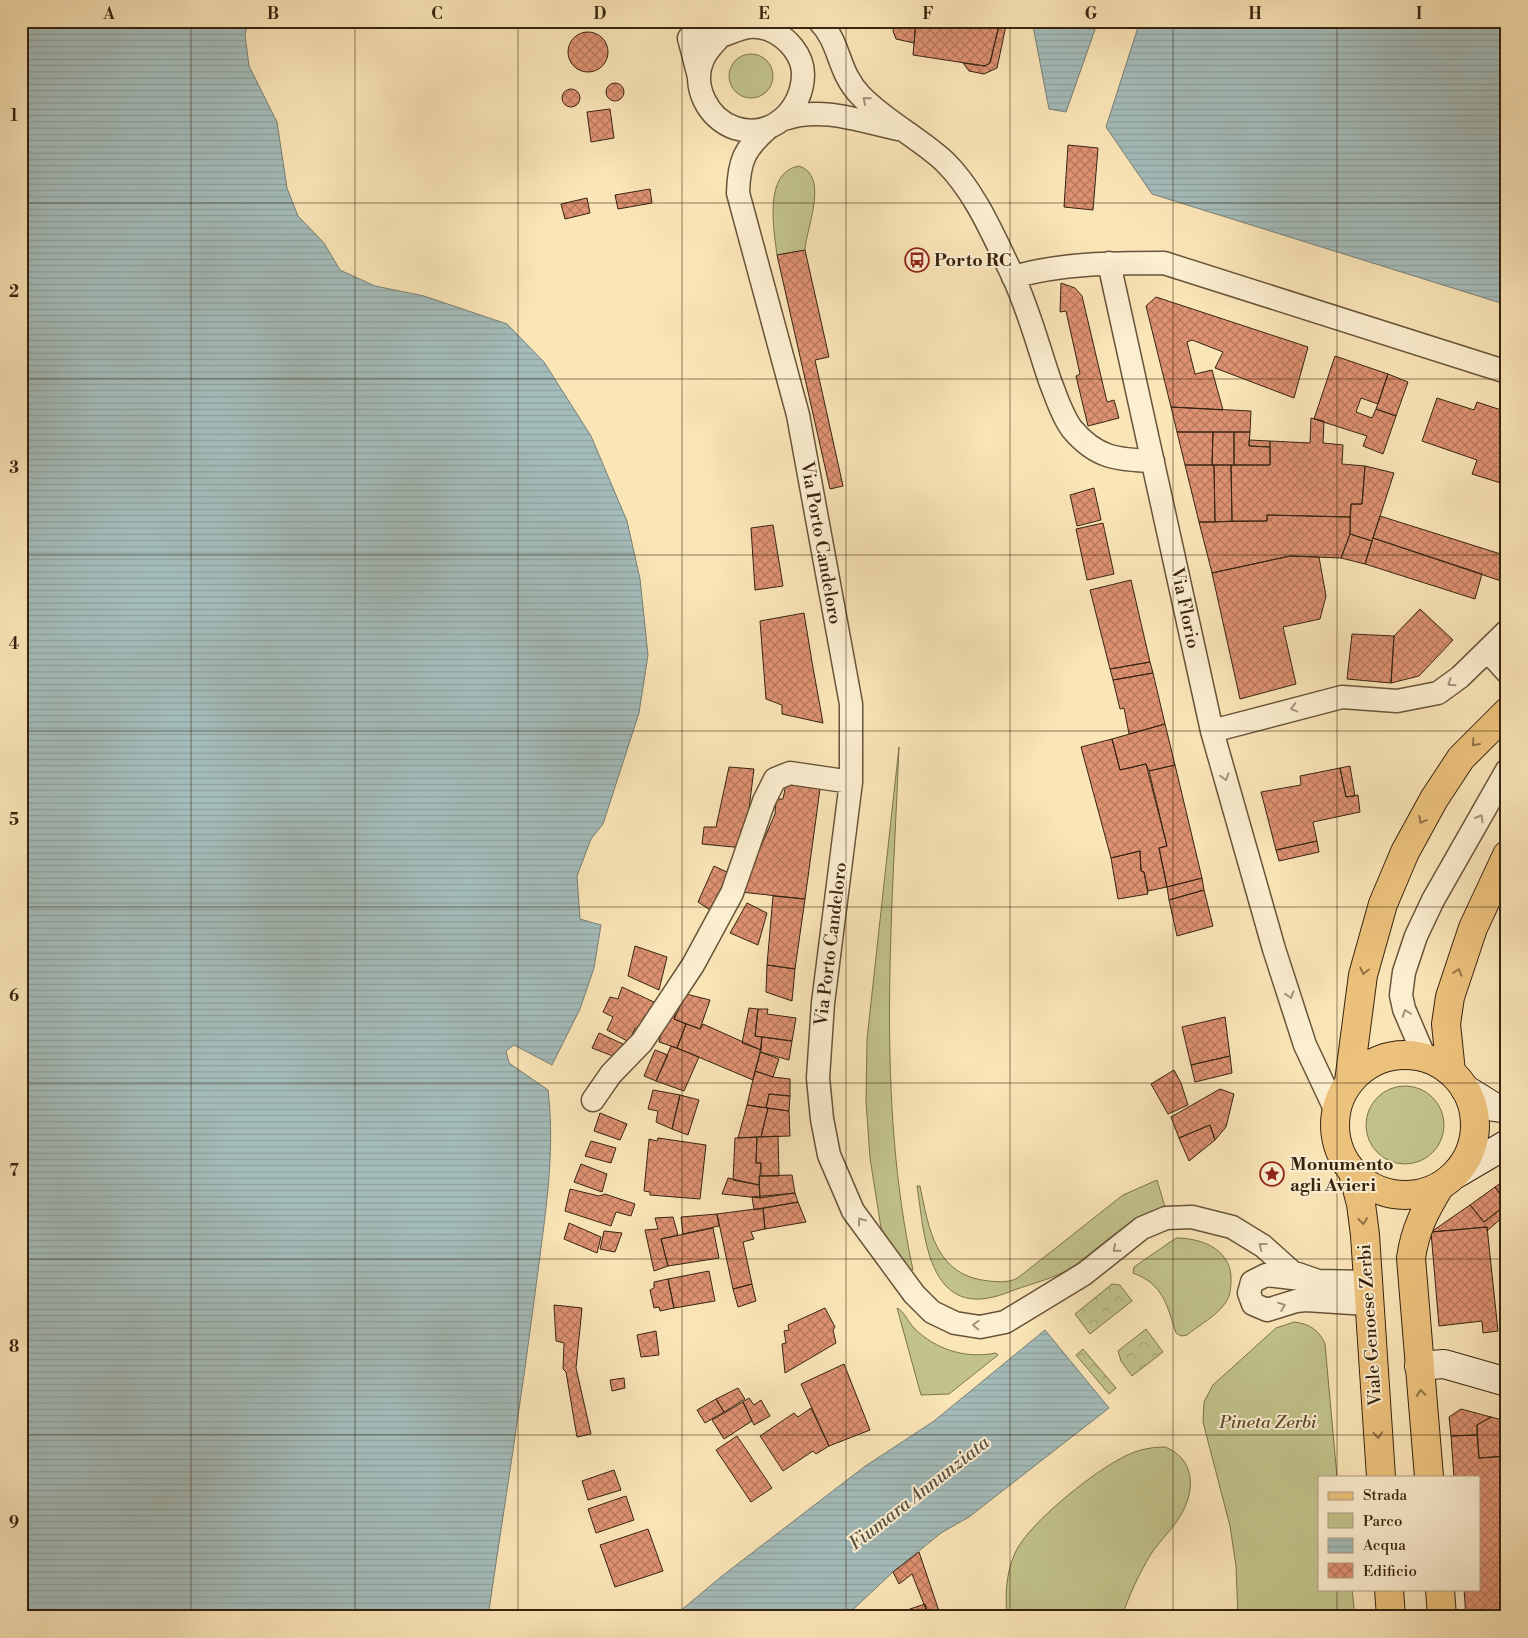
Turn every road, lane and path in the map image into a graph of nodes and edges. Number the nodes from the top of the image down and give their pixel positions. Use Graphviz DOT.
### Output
graph roads {
  1 [pos="818,21"];
  2 [pos="738,28"];
  3 [pos="686,30"];
  4 [pos="699,77"];
  5 [pos="776,123"];
  6 [pos="904,131"];
  7 [pos="1110,263"];
  8 [pos="1013,278"];
  9 [pos="1507,372"];
  10 [pos="1153,461"];
  11 [pos="1507,631"];
  12 [pos="1488,651"];
  13 [pos="1507,672"];
  14 [pos="1507,712"];
  15 [pos="1212,731"];
  16 [pos="1507,770"];
  17 [pos="851,782"];
  18 [pos="1507,855"];
  19 [pos="1425,1058"];
  20 [pos="1458,1080"];
  21 [pos="1349,1082"];
  22 [pos="593,1100"];
  23 [pos="1507,1109"];
  24 [pos="1336,1111"];
  25 [pos="1507,1144"];
  26 [pos="1353,1173"];
  27 [pos="1448,1180"];
  28 [pos="1318,1281"];
  29 [pos="1367,1293"];
  30 [pos="1419,1366"];
  31 [pos="1507,1382"];
  32 [pos="1381,1476"];
  33 [pos="1429,1476"];
  34 [pos="1389,1590"];
  35 [pos="1440,1590"];
  36 [pos="1392,1617"];
  37 [pos="1442,1617"];
  6 -- 1 [label="street, one-way"];
  2 -- 3 [label="street"];
  2 -- 4 [label="street"];
  2 -- 5 [label="street"];
  3 -- 4 [label="street"];
  4 -- 5 [label="street"];
  5 -- 6 [label="street"];
  5 -- 17 [label="street, Via Porto Candeloro"];
  6 -- 8 [label="street"];
  7 -- 8 [label="street"];
  7 -- 9 [label="street"];
  7 -- 10 [label="street, Via Florio"];
  8 -- 10 [label="street"];
  10 -- 15 [label="street, Via Florio"];
  11 -- 12 [label="street"];
  12 -- 13 [label="street"];
  12 -- 15 [label="street, one-way"];
  14 -- 21 [label="main road, one-way"];
  15 -- 24 [label="street, Via Florio, one-way"];
  19 -- 16 [label="street, one-way"];
  17 -- 22 [label="street"];
  28 -- 17 [label="street, Via Porto Candeloro, one-way"];
  20 -- 18 [label="main road, one-way"];
  19 -- 20 [label="main road, Viale Genoese Zerbi"];
  19 -- 21 [label="main road, Viale Genoese Zerbi"];
  20 -- 23 [label="street"];
  20 -- 27 [label="main road"];
  21 -- 24 [label="main road, Viale Genoese Zerbi"];
  24 -- 26 [label="main road, Viale Genoese Zerbi"];
  25 -- 27 [label="street"];
  26 -- 27 [label="main road, Viale Genoese Zerbi"];
  26 -- 29 [label="main road, Viale Genoese Zerbi, one-way"];
  27 -- 30 [label="main road"];
  28 -- 29 [label="street"];
  28 -- 29 [label="street, one-way"];
  29 -- 32 [label="main road, Viale Genoese Zerbi, one-way"];
  30 -- 31 [label="street"];
  33 -- 30 [label="main road, one-way"];
  34 -- 36 [label="main road"];
  35 -- 37 [label="main road"];
}
